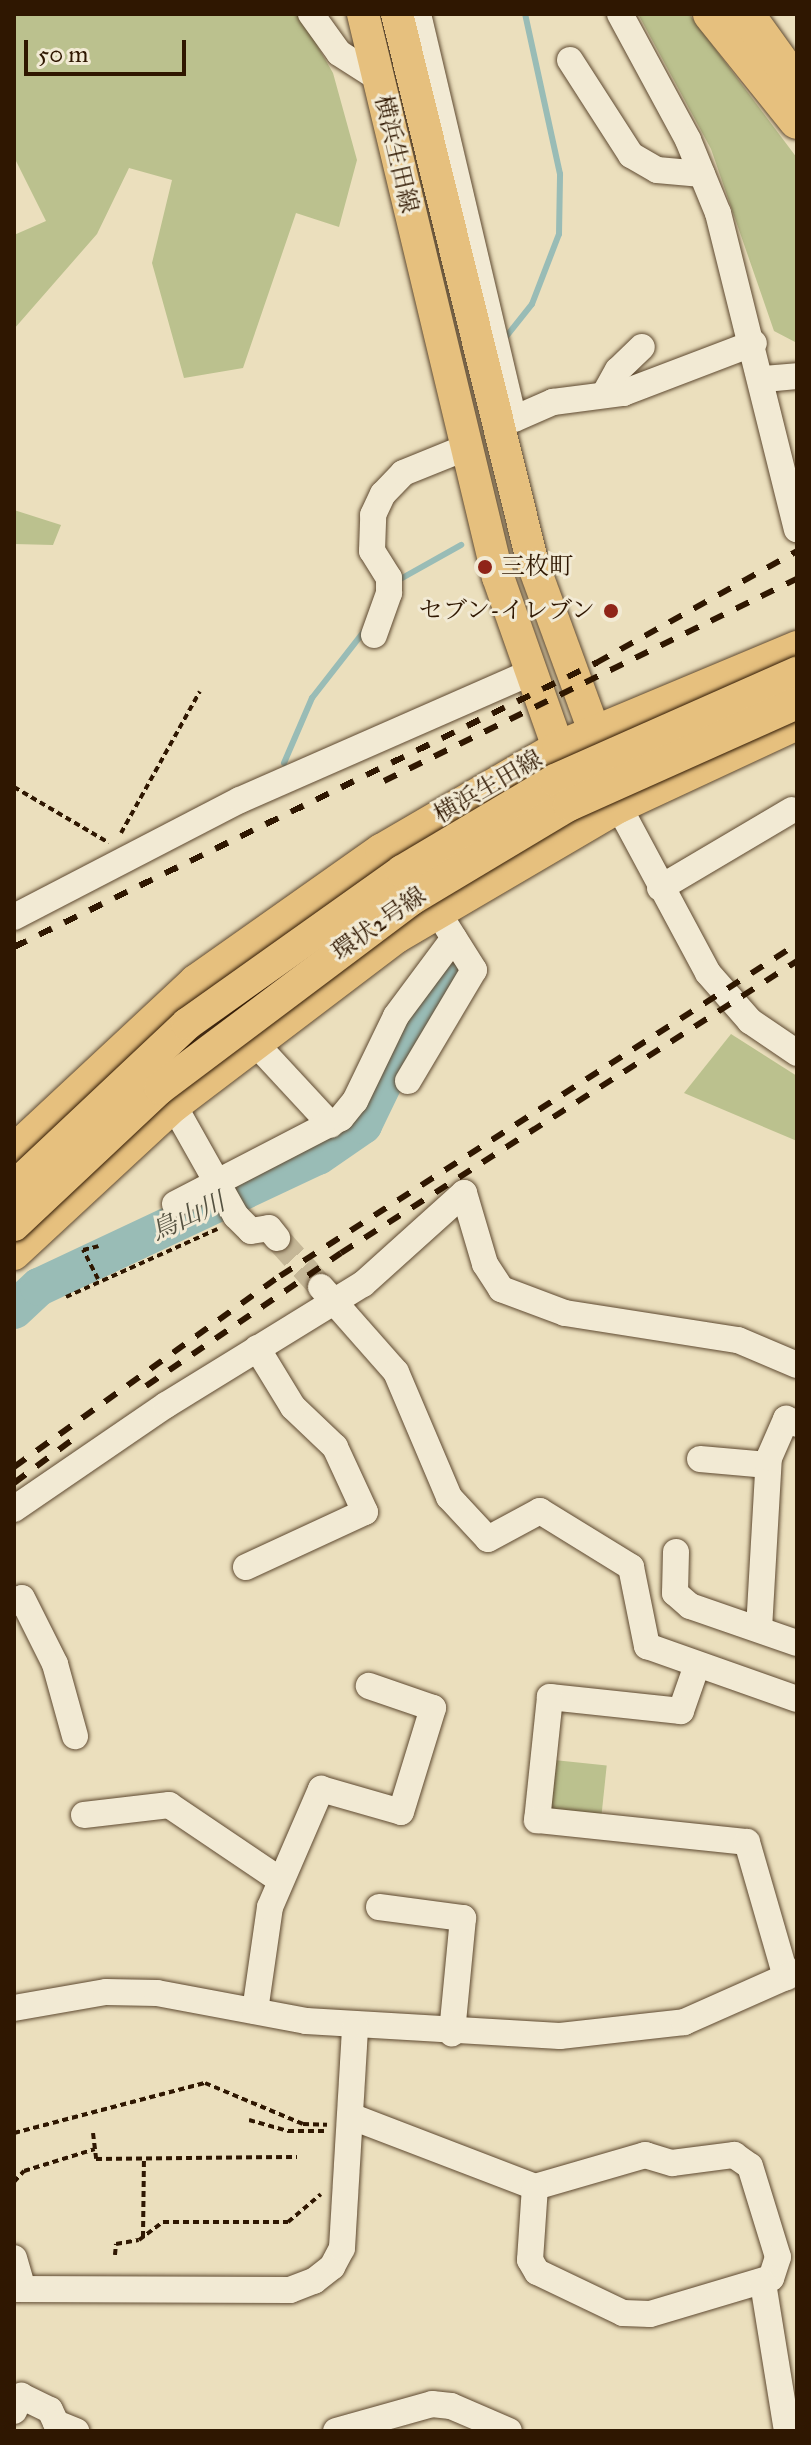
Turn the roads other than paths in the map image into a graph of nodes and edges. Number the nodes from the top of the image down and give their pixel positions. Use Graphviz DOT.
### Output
graph roads {
  1 [pos="311,14"];
  2 [pos="363,14"];
  3 [pos="397,14"];
  4 [pos="418,14"];
  5 [pos="620,14"];
  6 [pos="711,14"];
  7 [pos="746,14"];
  8 [pos="570,60"];
  9 [pos="378,78"];
  10 [pos="797,85"];
  11 [pos="797,121"];
  12 [pos="702,174"];
  13 [pos="754,343"];
  14 [pos="642,347"];
  15 [pos="797,376"];
  16 [pos="764,379"];
  17 [pos="605,393"];
  18 [pos="465,448"];
  19 [pos="797,529"];
  20 [pos="374,635"];
  21 [pos="797,647"];
  22 [pos="529,673"];
  23 [pos="797,673"];
  24 [pos="797,703"];
  25 [pos="797,724"];
  26 [pos="595,731"];
  27 [pos="558,747"];
  28 [pos="619,807"];
  29 [pos="792,810"];
  30 [pos="660,888"];
  31 [pos="14,917"];
  32 [pos="446,926"];
  33 [pos="256,1044"];
  34 [pos="797,1053"];
  35 [pos="408,1081"];
  36 [pos="174,1106"];
  37 [pos="331,1125"];
  38 [pos="14,1150"];
  39 [pos="220,1182"];
  40 [pos="14,1187"];
  41 [pos="175,1204"];
  42 [pos="14,1225"];
  43 [pos="277,1238"];
  44 [pos="14,1254"];
  45 [pos="327,1294"];
  46 [pos="257,1348"];
  47 [pos="797,1365"];
  48 [pos="797,1424"];
  49 [pos="700,1459"];
  50 [pos="768,1465"];
  51 [pos="14,1509"];
  52 [pos="676,1552"];
  53 [pos="246,1567"];
  54 [pos="14,1603"];
  55 [pos="759,1629"];
  56 [pos="797,1643"];
  57 [pos="697,1665"];
  58 [pos="369,1686"];
  59 [pos="797,1699"];
  60 [pos="75,1736"];
  61 [pos="84,1815"];
  62 [pos="280,1880"];
  63 [pos="379,1907"];
  64 [pos="791,1975"];
  65 [pos="15,2000"];
  66 [pos="255,2011"];
  67 [pos="355,2026"];
  68 [pos="452,2033"];
  69 [pos="350,2116"];
  70 [pos="535,2187"];
  71 [pos="14,2258"];
  72 [pos="763,2283"];
  73 [pos="18,2289"];
  74 [pos="14,2411"];
  75 [pos="76,2431"];
  76 [pos="336,2431"];
  77 [pos="509,2431"];
  78 [pos="787,2431"];
  1 -- 9 [label="street"];
  2 -- 9 [label="main road, 横浜生田線"];
  3 -- 26 [label="main road, 横浜生田線"];
  4 -- 17 [label="street"];
  5 -- 12 [label="street"];
  6 -- 11 [label="highway"];
  7 -- 10 [label="highway"];
  8 -- 12 [label="street"];
  9 -- 18 [label="main road, 横浜生田線"];
  12 -- 13 [label="street"];
  13 -- 16 [label="street"];
  13 -- 17 [label="street"];
  14 -- 17 [label="street"];
  15 -- 16 [label="street"];
  16 -- 19 [label="street"];
  18 -- 20 [label="street"];
  18 -- 22 [label="main road, 横浜生田線"];
  21 -- 26 [label="main road"];
  22 -- 27 [label="main road, 横浜生田線"];
  22 -- 31 [label="street"];
  23 -- 40 [label="main road, 環状2号線, bridge"];
  24 -- 42 [label="main road, 環状2号線, bridge"];
  25 -- 28 [label="main road"];
  26 -- 27 [label="main road"];
  26 -- 28 [label="main road, 横浜生田線"];
  27 -- 28 [label="street"];
  27 -- 38 [label="main road, 横浜生田線"];
  28 -- 30 [label="street"];
  28 -- 32 [label="main road"];
  29 -- 30 [label="street"];
  30 -- 34 [label="street"];
  32 -- 33 [label="main road"];
  32 -- 35 [label="street"];
  32 -- 37 [label="street"];
  33 -- 36 [label="main road"];
  33 -- 37 [label="street"];
  36 -- 39 [label="street"];
  36 -- 44 [label="main road"];
  37 -- 39 [label="street"];
  39 -- 41 [label="street"];
  39 -- 43 [label="street"];
  45 -- 46 [label="street"];
  45 -- 47 [label="street"];
  45 -- 57 [label="street"];
  46 -- 51 [label="street"];
  46 -- 53 [label="street"];
  48 -- 50 [label="street"];
  49 -- 50 [label="street"];
  50 -- 55 [label="street"];
  52 -- 55 [label="street"];
  54 -- 60 [label="street"];
  55 -- 56 [label="street"];
  57 -- 59 [label="street"];
  57 -- 64 [label="street"];
  58 -- 62 [label="street"];
  61 -- 62 [label="street"];
  62 -- 66 [label="street"];
  63 -- 68 [label="street"];
  64 -- 68 [label="street"];
  65 -- 66 [label="street"];
  66 -- 67 [label="street"];
  67 -- 68 [label="street"];
  67 -- 69 [label="street"];
  69 -- 70 [label="street"];
  69 -- 73 [label="street"];
  70 -- 72 [label="street"];
  70 -- 72 [label="street"];
  71 -- 73 [label="street"];
  72 -- 78 [label="street"];
  74 -- 75 [label="street"];
  76 -- 77 [label="street"];
}
